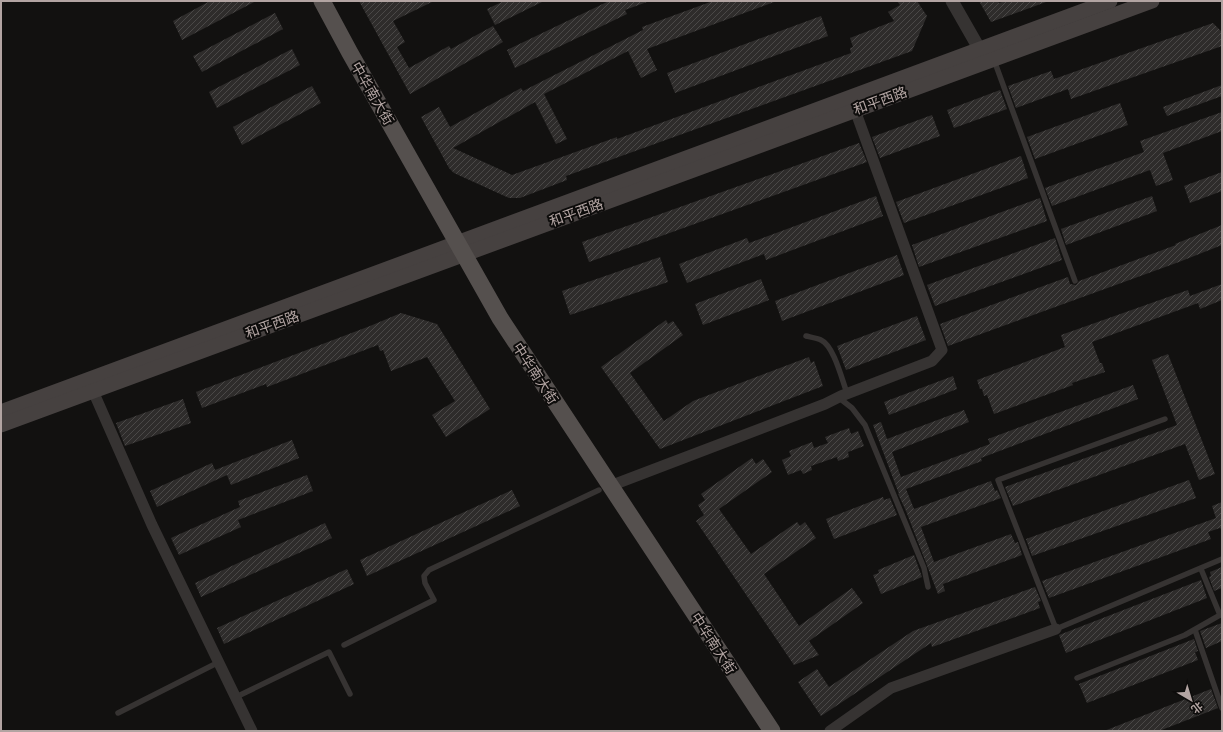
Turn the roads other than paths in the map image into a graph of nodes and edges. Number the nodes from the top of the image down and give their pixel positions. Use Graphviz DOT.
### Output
graph roads {
  1 [pos="309,1"];
  2 [pos="322,1"];
  3 [pos="952,1"];
  4 [pos="1110,1"];
  5 [pos="1152,1"];
  6 [pos="980,50"];
  7 [pos="993,59"];
  8 [pos="855,110"];
  9 [pos="455,250"];
  10 [pos="1075,282"];
  11 [pos="806,336"];
  12 [pos="93,391"];
  13 [pos="843,395"];
  14 [pos="1,412"];
  15 [pos="1165,419"];
  16 [pos="1,425"];
  17 [pos="604,488"];
  18 [pos="1222,560"];
  19 [pos="1201,569"];
  20 [pos="928,587"];
  21 [pos="1221,615"];
  22 [pos="1056,629"];
  23 [pos="1195,630"];
  24 [pos="344,645"];
  25 [pos="218,662"];
  26 [pos="1077,678"];
  27 [pos="350,694"];
  28 [pos="236,698"];
  29 [pos="1222,708"];
  30 [pos="118,713"];
  31 [pos="252,731"];
  32 [pos="758,731"];
  33 [pos="772,731"];
  34 [pos="830,731"];
  1 -- 9 [label="main road, 中华南大街"];
  2 -- 9 [label="main road, 中华南大街"];
  3 -- 6 [label="street"];
  4 -- 6 [label="main road, 和平西路"];
  5 -- 7 [label="main road, 和平西路"];
  6 -- 9 [label="main road, 和平西路"];
  7 -- 8 [label="main road, 和平西路"];
  7 -- 10 [label="lane"];
  8 -- 9 [label="main road, 和平西路"];
  8 -- 13 [label="street"];
  9 -- 12 [label="main road, 和平西路"];
  9 -- 14 [label="main road, 和平西路"];
  9 -- 17 [label="main road, 中华南大街"];
  11 -- 13 [label="lane"];
  12 -- 16 [label="main road, 和平西路"];
  12 -- 25 [label="street"];
  13 -- 17 [label="street"];
  13 -- 20 [label="lane"];
  15 -- 22 [label="lane"];
  17 -- 24 [label="lane"];
  17 -- 32 [label="main road, 中华南大街"];
  17 -- 33 [label="main road, 中华南大街"];
  18 -- 19 [label="lane"];
  19 -- 21 [label="lane"];
  19 -- 22 [label="lane"];
  21 -- 23 [label="lane"];
  22 -- 34 [label="street"];
  23 -- 26 [label="lane"];
  23 -- 29 [label="lane"];
  25 -- 28 [label="street"];
  25 -- 30 [label="lane"];
  27 -- 28 [label="lane"];
  28 -- 31 [label="street"];
}
